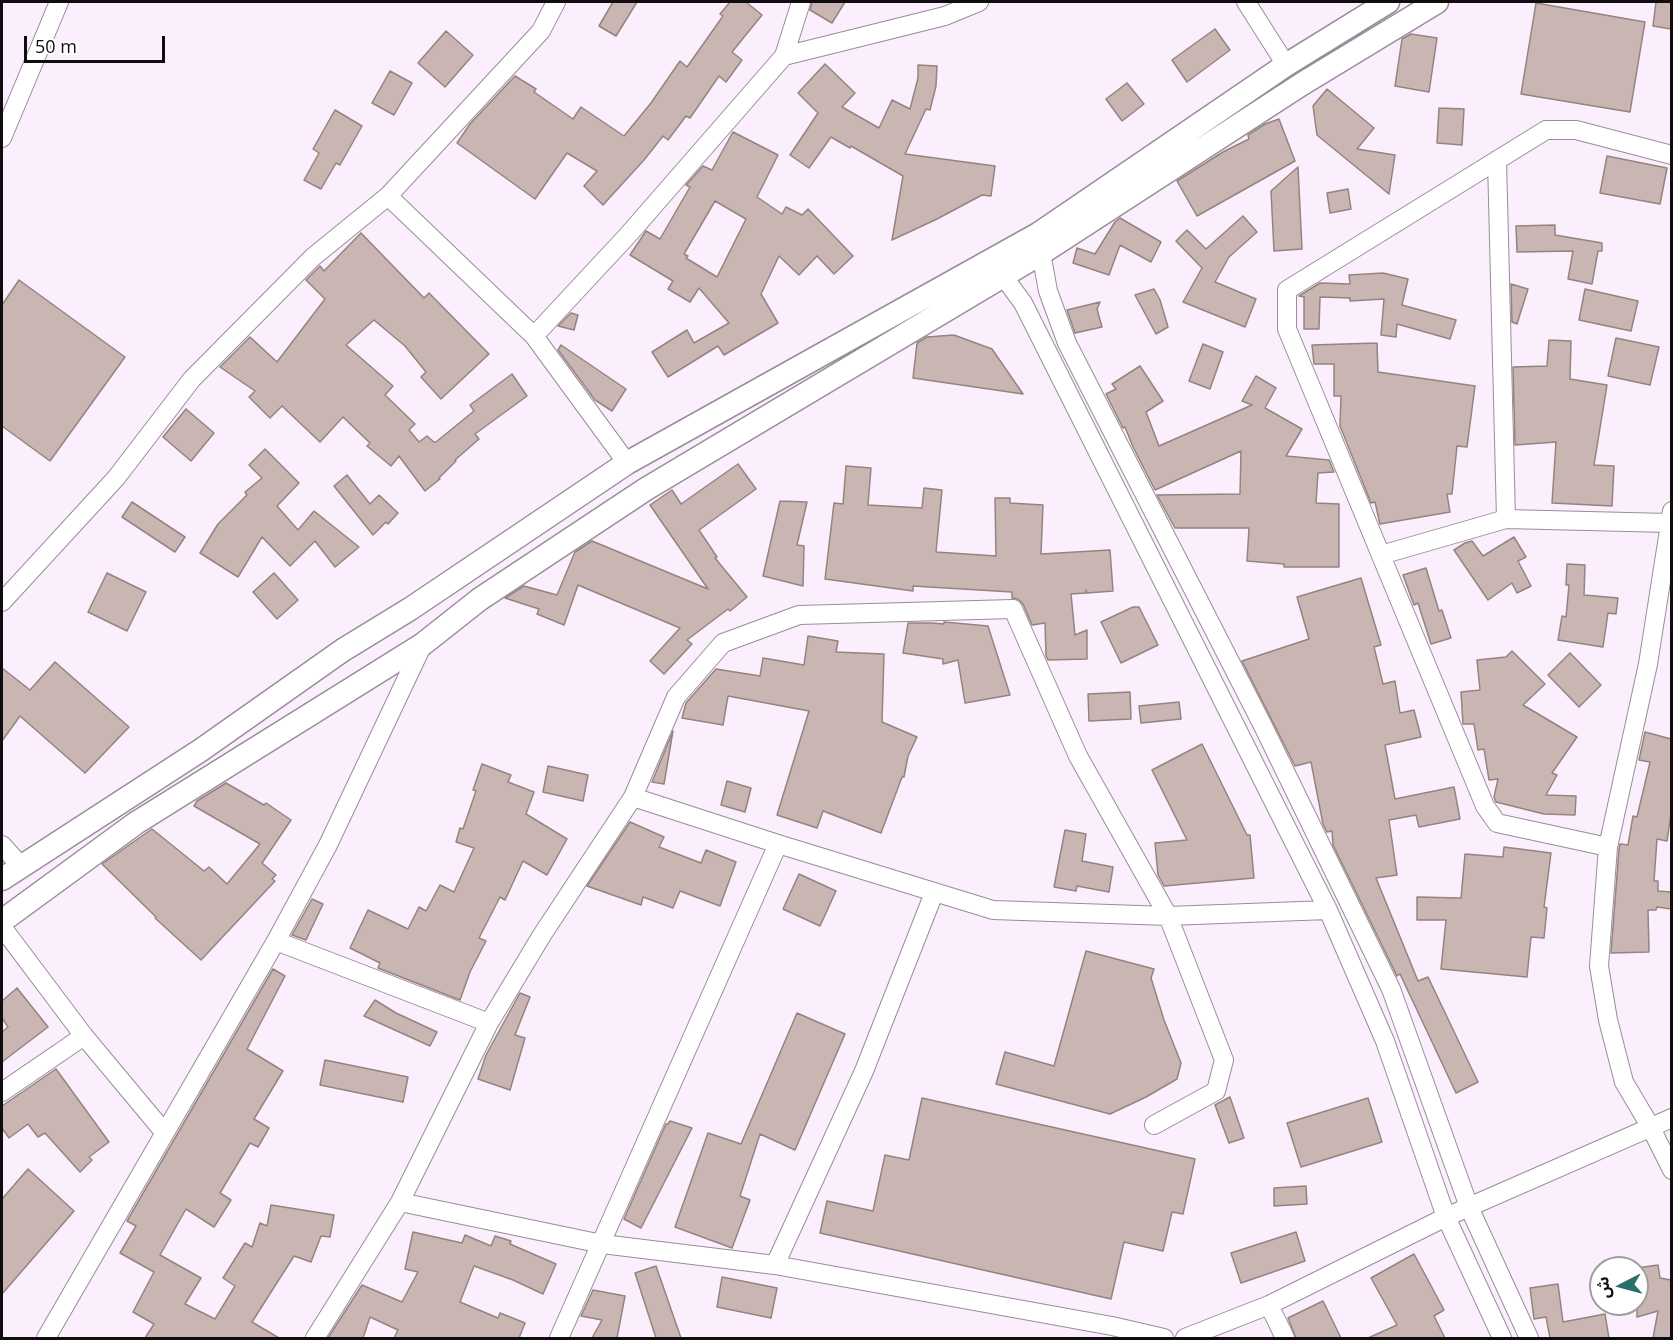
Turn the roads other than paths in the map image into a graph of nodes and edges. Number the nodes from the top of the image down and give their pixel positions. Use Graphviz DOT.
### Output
graph roads {
  1 [pos="59,2"];
  2 [pos="556,2"];
  3 [pos="801,2"];
  4 [pos="979,2"];
  5 [pos="1246,2"];
  6 [pos="1388,2"];
  7 [pos="1437,2"];
  8 [pos="944,9"];
  9 [pos="784,56"];
  10 [pos="1286,65"];
  11 [pos="2,138"];
  12 [pos="1671,155"];
  13 [pos="1497,160"];
  14 [pos="388,196"];
  15 [pos="1039,244"];
  16 [pos="995,270"];
  17 [pos="534,336"];
  18 [pos="627,463"];
  19 [pos="1670,517"];
  20 [pos="1506,519"];
  21 [pos="1381,555"];
  22 [pos="2,602"];
  23 [pos="410,609"];
  24 [pos="423,644"];
  25 [pos="633,797"];
  26 [pos="2,844"];
  27 [pos="778,844"];
  28 [pos="1608,847"];
  29 [pos="10,872"];
  30 [pos="934,893"];
  31 [pos="1328,910"];
  32 [pos="1168,916"];
  33 [pos="2,921"];
  34 [pos="2,927"];
  35 [pos="276,941"];
  36 [pos="489,1023"];
  37 [pos="84,1036"];
  38 [pos="2,1092"];
  39 [pos="1671,1118"];
  40 [pos="1154,1125"];
  41 [pos="1650,1126"];
  42 [pos="164,1132"];
  43 [pos="1671,1170"];
  44 [pos="400,1202"];
  45 [pos="1469,1207"];
  46 [pos="1446,1217"];
  47 [pos="602,1244"];
  48 [pos="775,1265"];
  49 [pos="1269,1305"];
  50 [pos="46,1338"];
  51 [pos="315,1338"];
  52 [pos="559,1338"];
  53 [pos="1164,1338"];
  54 [pos="1185,1338"];
  55 [pos="1285,1338"];
  56 [pos="1502,1338"];
  57 [pos="1529,1338"];
  1 -- 11 [label="street"];
  2 -- 14 [label="street"];
  3 -- 9 [label="street"];
  4 -- 8 [label="street"];
  5 -- 10 [label="street"];
  6 -- 10 [label="street"];
  7 -- 15 [label="street"];
  8 -- 9 [label="street"];
  9 -- 17 [label="street"];
  10 -- 15 [label="street"];
  12 -- 13 [label="street"];
  13 -- 20 [label="street"];
  13 -- 21 [label="street"];
  14 -- 17 [label="street"];
  14 -- 22 [label="street"];
  15 -- 16 [label="street"];
  15 -- 45 [label="street"];
  16 -- 18 [label="street"];
  16 -- 24 [label="street"];
  16 -- 31 [label="street"];
  17 -- 18 [label="street"];
  18 -- 23 [label="street"];
  19 -- 20 [label="street"];
  19 -- 28 [label="street"];
  20 -- 21 [label="street"];
  21 -- 28 [label="street"];
  23 -- 24 [label="street"];
  23 -- 29 [label="street"];
  24 -- 33 [label="street"];
  24 -- 35 [label="street"];
  25 -- 27 [label="street"];
  25 -- 32 [label="street"];
  25 -- 36 [label="street"];
  26 -- 29 [label="street"];
  27 -- 30 [label="street"];
  27 -- 47 [label="street"];
  28 -- 41 [label="street"];
  30 -- 32 [label="street"];
  30 -- 48 [label="street"];
  31 -- 32 [label="street"];
  31 -- 46 [label="street"];
  32 -- 40 [label="street"];
  34 -- 37 [label="street"];
  35 -- 36 [label="street"];
  35 -- 42 [label="street"];
  36 -- 44 [label="street"];
  37 -- 38 [label="street"];
  37 -- 42 [label="street"];
  39 -- 41 [label="street"];
  41 -- 43 [label="street"];
  41 -- 45 [label="street"];
  42 -- 50 [label="street"];
  44 -- 47 [label="street"];
  44 -- 51 [label="street"];
  45 -- 46 [label="street"];
  45 -- 57 [label="street"];
  46 -- 49 [label="street"];
  46 -- 56 [label="street"];
  47 -- 48 [label="street"];
  47 -- 52 [label="street"];
  48 -- 53 [label="street"];
  49 -- 54 [label="street"];
  49 -- 55 [label="street"];
}
